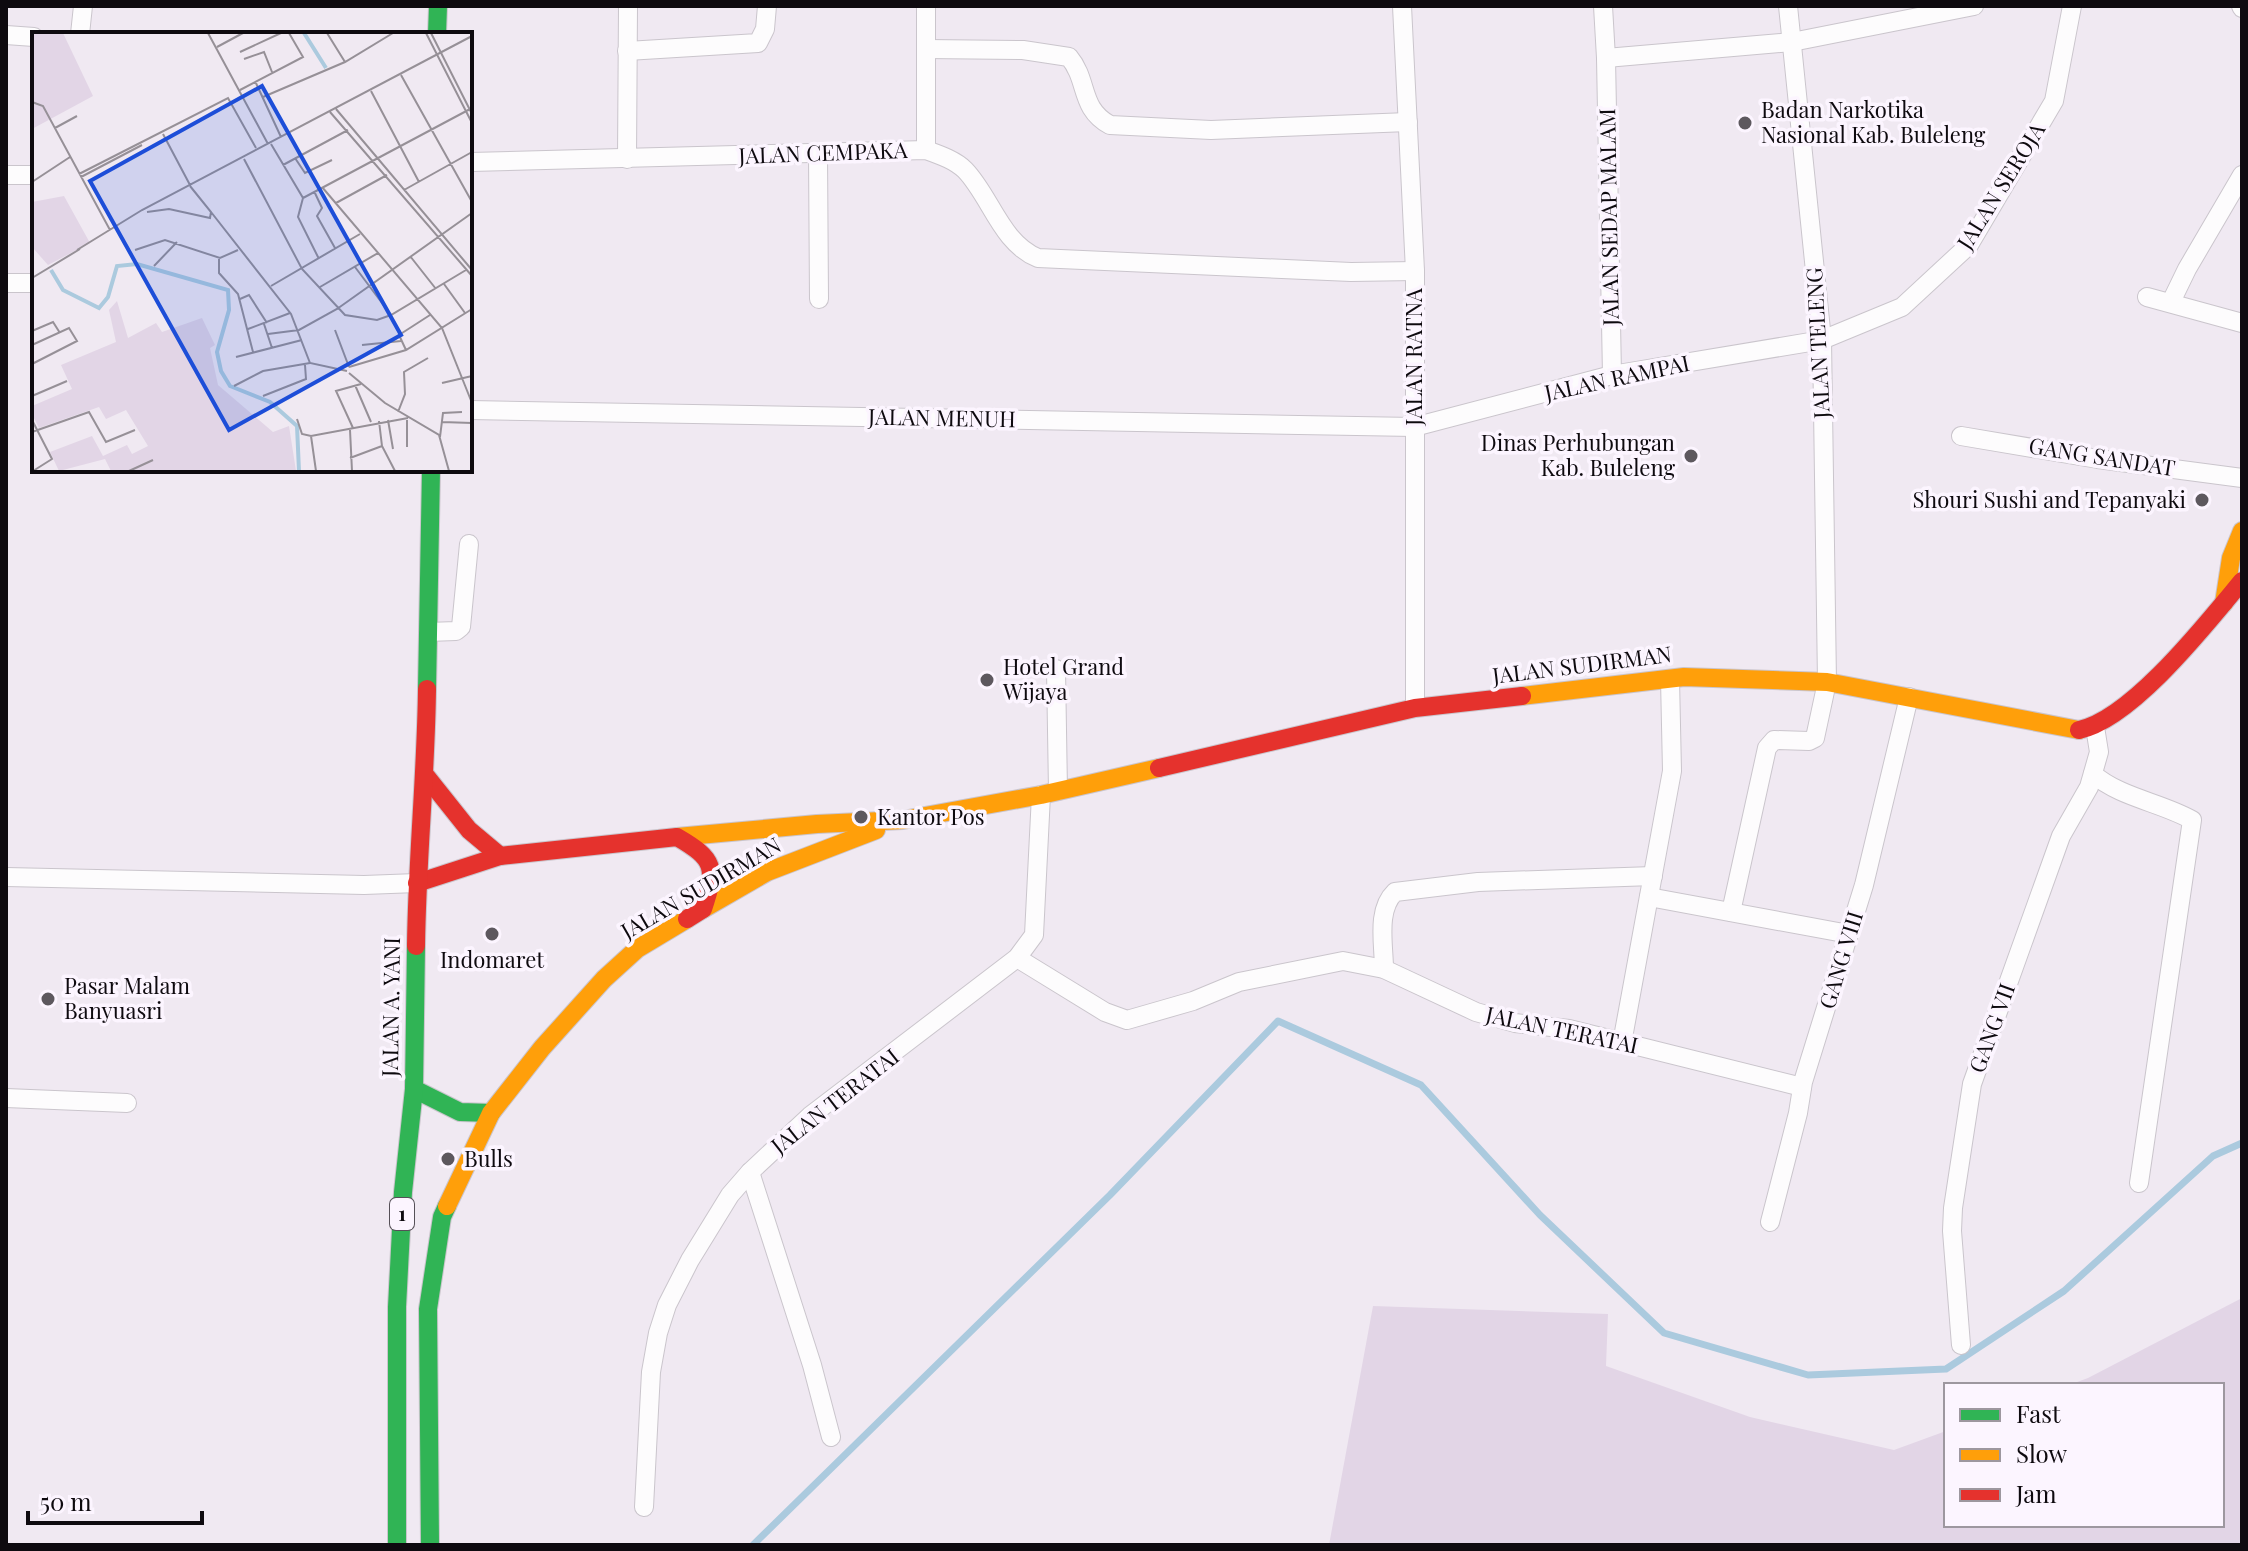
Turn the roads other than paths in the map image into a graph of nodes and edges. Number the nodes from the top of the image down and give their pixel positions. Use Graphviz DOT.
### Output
graph roads {
  1 [pos="83,6"];
  2 [pos="438,6"];
  3 [pos="628,6"];
  4 [pos="767,6"];
  5 [pos="926,6"];
  6 [pos="1402,6"];
  7 [pos="1603,6"];
  8 [pos="1788,6"];
  9 [pos="1974,6"];
  10 [pos="2072,6"];
  11 [pos="80,32"];
  12 [pos="437,32"];
  13 [pos="6,35"];
  14 [pos="32,37"];
  15 [pos="1792,42"];
  16 [pos="926,49"];
  17 [pos="627,51"];
  18 [pos="1606,58"];
  19 [pos="1408,122"];
  20 [pos="926,150"];
  21 [pos="818,153"];
  22 [pos="627,159"];
  23 [pos="472,162"];
  24 [pos="6,175"];
  25 [pos="32,175"];
  26 [pos="2242,175"];
  27 [pos="1415,271"];
  28 [pos="6,283"];
  29 [pos="32,283"];
  30 [pos="2147,297"];
  31 [pos="819,299"];
  32 [pos="2171,302"];
  33 [pos="2242,323"];
  34 [pos="1822,340"];
  35 [pos="1612,375"];
  36 [pos="472,410"];
  37 [pos="1414,427"];
  38 [pos="1961,436"];
  39 [pos="431,472"];
  40 [pos="2242,478"];
  41 [pos="2242,531"];
  42 [pos="469,544"];
  43 [pos="2242,581"];
  44 [pos="2224,604"];
  45 [pos="428,632"];
  46 [pos="1056,669"];
  47 [pos="1670,679"];
  48 [pos="1827,682"];
  49 [pos="1909,697"];
  50 [pos="1415,708"];
  51 [pos="2095,727"];
  52 [pos="2093,774"];
  53 [pos="426,776"];
  54 [pos="1049,793"];
  55 [pos="903,820"];
  56 [pos="677,837"];
  57 [pos="500,856"];
  58 [pos="1653,876"];
  59 [pos="6,877"];
  60 [pos="417,883"];
  61 [pos="1649,897"];
  62 [pos="703,909"];
  63 [pos="1731,912"];
  64 [pos="1849,934"];
  65 [pos="1017,958"];
  66 [pos="1384,969"];
  67 [pos="1622,1043"];
  68 [pos="1802,1087"];
  69 [pos="414,1089"];
  70 [pos="6,1098"];
  71 [pos="127,1103"];
  72 [pos="491,1113"];
  73 [pos="750,1172"];
  74 [pos="2139,1183"];
  75 [pos="1770,1222"];
  76 [pos="1961,1345"];
  77 [pos="831,1437"];
  78 [pos="644,1507"];
  79 [pos="397,1545"];
  80 [pos="430,1545"];
  1 -- 11 [label="street"];
  2 -- 12 [label="main road"];
  3 -- 17 [label="street"];
  4 -- 17 [label="street"];
  5 -- 16 [label="street"];
  6 -- 19 [label="street, JALAN RATNA"];
  7 -- 18 [label="street, JALAN SEDAP MALAM"];
  8 -- 15 [label="street, JALAN TELENG"];
  9 -- 15 [label="street"];
  10 -- 34 [label="street, JALAN SEROJA"];
  13 -- 14 [label="street"];
  15 -- 18 [label="street"];
  15 -- 34 [label="street, JALAN TELENG"];
  16 -- 19 [label="street"];
  16 -- 20 [label="street"];
  17 -- 22 [label="street"];
  18 -- 35 [label="street, JALAN SEDAP MALAM"];
  19 -- 27 [label="street, JALAN RATNA"];
  20 -- 21 [label="street, JALAN CEMPAKA"];
  20 -- 27 [label="street, JALAN CEMPAKA"];
  21 -- 22 [label="street, JALAN CEMPAKA"];
  21 -- 31 [label="street"];
  22 -- 23 [label="street, JALAN CEMPAKA"];
  24 -- 25 [label="street"];
  26 -- 32 [label="street"];
  27 -- 37 [label="street, JALAN RATNA"];
  28 -- 29 [label="street"];
  30 -- 32 [label="street"];
  32 -- 33 [label="street"];
  34 -- 35 [label="street, JALAN RAMPAI"];
  34 -- 48 [label="street, JALAN TELENG"];
  35 -- 37 [label="street, JALAN RAMPAI"];
  36 -- 37 [label="street, JALAN MENUH"];
  37 -- 50 [label="street, JALAN RATNA"];
  38 -- 40 [label="street, GANG SANDAT"];
  39 -- 45 [label="main road, JALAN A. YANI / 1"];
  41 -- 44 [label="main road"];
  42 -- 45 [label="street"];
  43 -- 44 [label="main road"];
  44 -- 51 [label="main road"];
  45 -- 53 [label="main road, JALAN A. YANI / 1"];
  46 -- 54 [label="street, JALAN TERATAI"];
  47 -- 48 [label="main road, JALAN SUDIRMAN"];
  47 -- 50 [label="main road, JALAN SUDIRMAN"];
  47 -- 58 [label="street"];
  48 -- 49 [label="main road, JALAN SUDIRMAN"];
  48 -- 63 [label="street, JALAN TELENG"];
  49 -- 51 [label="main road, JALAN SUDIRMAN"];
  49 -- 64 [label="street, GANG VIII"];
  50 -- 54 [label="main road, JALAN SUDIRMAN"];
  51 -- 52 [label="street, GANG VII"];
  52 -- 74 [label="street"];
  52 -- 76 [label="street, GANG VII"];
  53 -- 57 [label="main road"];
  53 -- 60 [label="main road, JALAN A. YANI / 1"];
  54 -- 55 [label="main road, JALAN SUDIRMAN"];
  54 -- 65 [label="street, JALAN TERATAI"];
  55 -- 56 [label="main road, JALAN SUDIRMAN"];
  55 -- 62 [label="main road, JALAN SUDIRMAN"];
  56 -- 57 [label="main road, JALAN SUDIRMAN"];
  56 -- 62 [label="main road"];
  57 -- 60 [label="main road, JALAN SUDIRMAN"];
  58 -- 61 [label="street"];
  58 -- 66 [label="street"];
  59 -- 60 [label="street"];
  60 -- 69 [label="main road, JALAN A. YANI / 1"];
  61 -- 63 [label="street"];
  61 -- 67 [label="street"];
  62 -- 72 [label="main road, JALAN SUDIRMAN / 1"];
  63 -- 64 [label="street"];
  64 -- 68 [label="street, GANG VIII"];
  65 -- 66 [label="street, JALAN TERATAI"];
  65 -- 73 [label="street, JALAN TERATAI"];
  66 -- 67 [label="street, JALAN TERATAI"];
  67 -- 68 [label="street, JALAN TERATAI"];
  68 -- 75 [label="street, GANG VIII"];
  69 -- 72 [label="main road"];
  69 -- 79 [label="main road, JALAN A. YANI / 1"];
  70 -- 71 [label="street"];
  72 -- 80 [label="main road, 1"];
  73 -- 77 [label="street"];
  73 -- 78 [label="street, JALAN TERATAI"];
}
